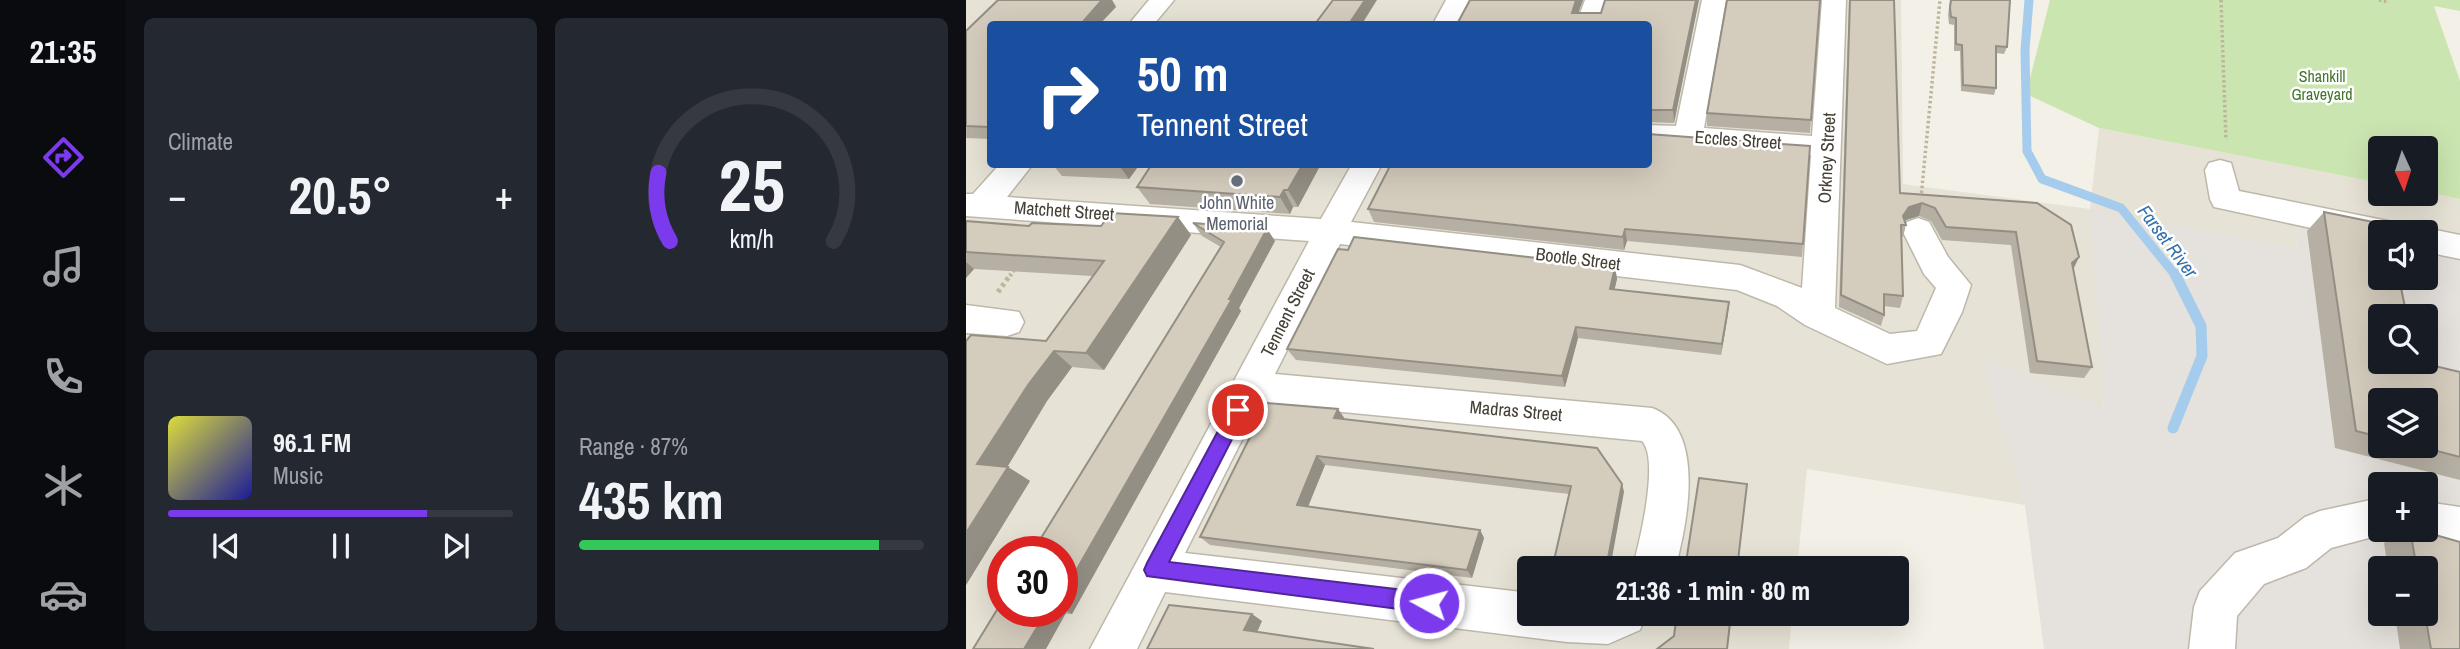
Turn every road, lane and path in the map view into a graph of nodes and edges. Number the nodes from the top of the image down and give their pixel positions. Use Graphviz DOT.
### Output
graph roads {
  1 [pos="1162,0"];
  2 [pos="1458,0"];
  3 [pos="1597,0"];
  4 [pos="1714,0"];
  5 [pos="1834,0"];
  6 [pos="1940,0"];
  7 [pos="2221,0"];
  8 [pos="2379,0"];
  9 [pos="2389,2"];
  10 [pos="1144,21"];
  11 [pos="1447,21"];
  12 [pos="1590,21"];
  13 [pos="1652,134"];
  14 [pos="1688,137"];
  15 [pos="1828,147"];
  16 [pos="2223,155"];
  17 [pos="1014,168"];
  18 [pos="1365,168"];
  19 [pos="1145,185"];
  20 [pos="974,206"];
  21 [pos="1123,215"];
  22 [pos="2368,229"];
  23 [pos="1918,230"];
  24 [pos="1329,231"];
  25 [pos="2438,242"];
  26 [pos="2460,247"];
  27 [pos="1018,266"];
  28 [pos="1818,315"];
  29 [pos="983,321"];
  30 [pos="1250,387"];
  31 [pos="2368,520"];
  32 [pos="2438,524"];
  33 [pos="2460,527"];
  34 [pos="1656,556"];
  35 [pos="1154,570"];
  36 [pos="1517,614"];
  37 [pos="1113,649"];
  38 [pos="2212,649"];
  1 -- 10 [label="street"];
  2 -- 11 [label="street"];
  3 -- 12 [label="street"];
  4 -- 14 [label="street"];
  5 -- 15 [label="street, Orkney Street"];
  6 -- 23 [label="path"];
  7 -- 16 [label="path"];
  8 -- 9 [label="path"];
  13 -- 14 [label="street, Eccles Street"];
  14 -- 15 [label="street, Eccles Street"];
  15 -- 28 [label="street, Orkney Street"];
  16 -- 22 [label="street"];
  17 -- 20 [label="street"];
  18 -- 24 [label="street, Tennent Street"];
  19 -- 21 [label="street"];
  20 -- 21 [label="street, Matchett Street"];
  21 -- 24 [label="street, Matchett Street"];
  23 -- 28 [label="street, Bootle Street"];
  24 -- 28 [label="street, Bootle Street"];
  24 -- 30 [label="street, Tennent Street"];
  25 -- 26 [label="street"];
  27 -- 29 [label="path"];
  30 -- 34 [label="street, Madras Street"];
  30 -- 35 [label="street, Tennent Street"];
  31 -- 38 [label="street"];
  32 -- 33 [label="street"];
  35 -- 36 [label="street"];
  35 -- 37 [label="street, Tennent Street"];
}
